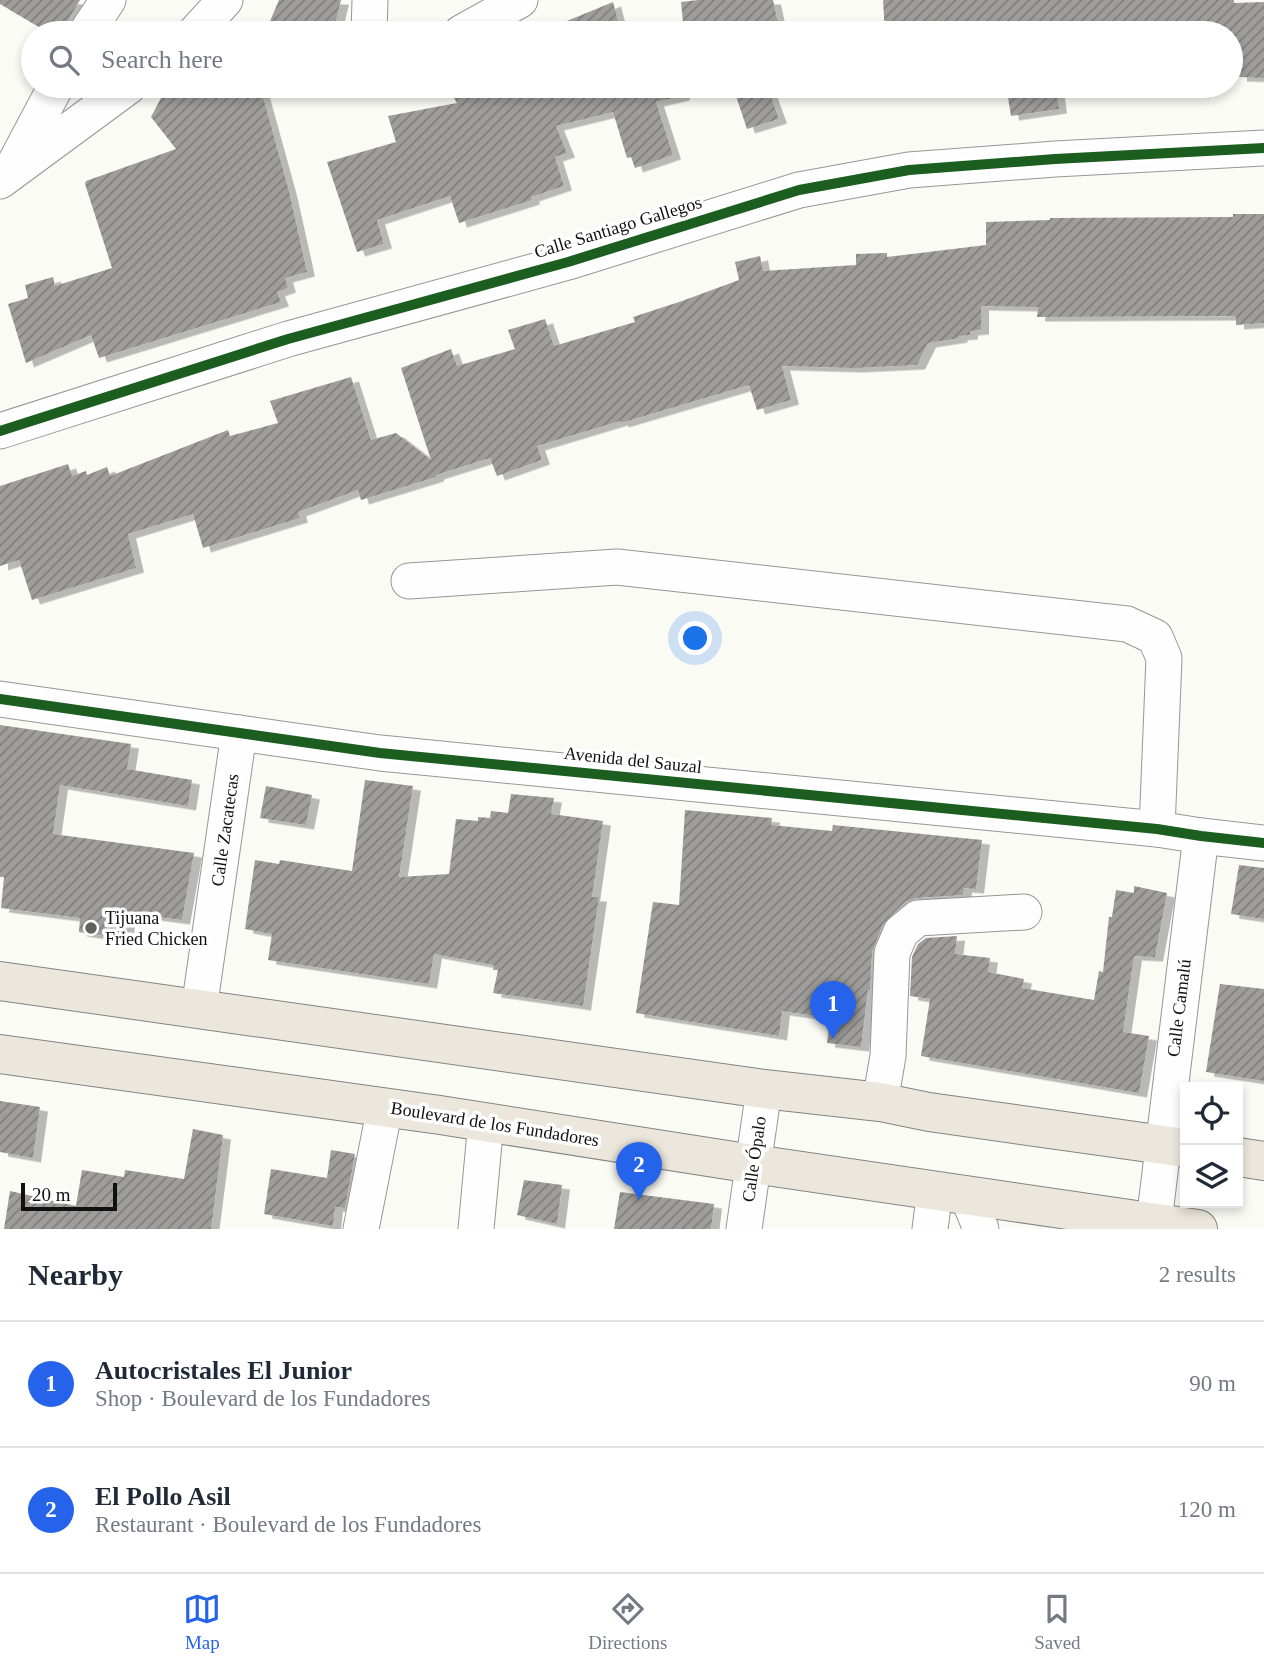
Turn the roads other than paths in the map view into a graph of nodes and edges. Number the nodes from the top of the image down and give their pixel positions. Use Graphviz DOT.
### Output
graph roads {
  1 [pos="108,0"];
  2 [pos="225,0"];
  3 [pos="370,0"];
  4 [pos="520,0"];
  5 [pos="94,21"];
  6 [pos="206,21"];
  7 [pos="369,21"];
  8 [pos="482,21"];
  9 [pos="49,98"];
  10 [pos="113,98"];
  11 [pos="1264,148"];
  12 [pos="5,178"];
  13 [pos="0,431"];
  14 [pos="409,581"];
  15 [pos="0,699"];
  16 [pos="239,733"];
  17 [pos="1157,829"];
  18 [pos="1201,836"];
  19 [pos="1264,843"];
  20 [pos="1024,912"];
  21 [pos="0,981"];
  22 [pos="199,1009"];
  23 [pos="0,1054"];
  24 [pos="764,1089"];
  25 [pos="880,1102"];
  26 [pos="384,1107"];
  27 [pos="486,1122"];
  28 [pos="1173,1147"];
  29 [pos="1243,1158"];
  30 [pos="1264,1161"];
  31 [pos="753,1164"];
  32 [pos="961,1205"];
  33 [pos="1058,1218"];
  34 [pos="1154,1222"];
  35 [pos="361,1229"];
  36 [pos="476,1229"];
  37 [pos="744,1229"];
  38 [pos="929,1229"];
  39 [pos="1198,1229"];
  1 -- 5 [label="street"];
  2 -- 6 [label="street"];
  3 -- 7 [label="street"];
  4 -- 8 [label="street"];
  9 -- 12 [label="street"];
  10 -- 12 [label="street"];
  11 -- 13 [label="street, Calle Santiago Gallegos"];
  14 -- 17 [label="street"];
  15 -- 16 [label="street, Avenida del Sauzal"];
  16 -- 17 [label="street, Avenida del Sauzal"];
  16 -- 22 [label="street, Calle Zacatecas"];
  17 -- 18 [label="street, Avenida del Sauzal"];
  18 -- 19 [label="street, Avenida del Sauzal"];
  18 -- 28 [label="street, Calle Camalú"];
  20 -- 25 [label="street"];
  21 -- 22 [label="main road"];
  22 -- 24 [label="main road"];
  23 -- 26 [label="main road, Boulevard de los Fundadores"];
  24 -- 25 [label="main road"];
  24 -- 31 [label="street, Calle Ópalo"];
  25 -- 28 [label="main road"];
  26 -- 27 [label="main road, Boulevard de los Fundadores"];
  26 -- 35 [label="street"];
  27 -- 31 [label="main road, Boulevard de los Fundadores"];
  27 -- 36 [label="street"];
  28 -- 34 [label="street, Calle Camalú"];
  29 -- 30 [label="main road"];
  31 -- 32 [label="main road, Boulevard de los Fundadores"];
  31 -- 37 [label="street, Calle Ópalo"];
  32 -- 33 [label="main road, Boulevard de los Fundadores"];
  32 -- 38 [label="street"];
  33 -- 34 [label="main road, Boulevard de los Fundadores"];
  34 -- 39 [label="main road, Boulevard de los Fundadores"];
}
